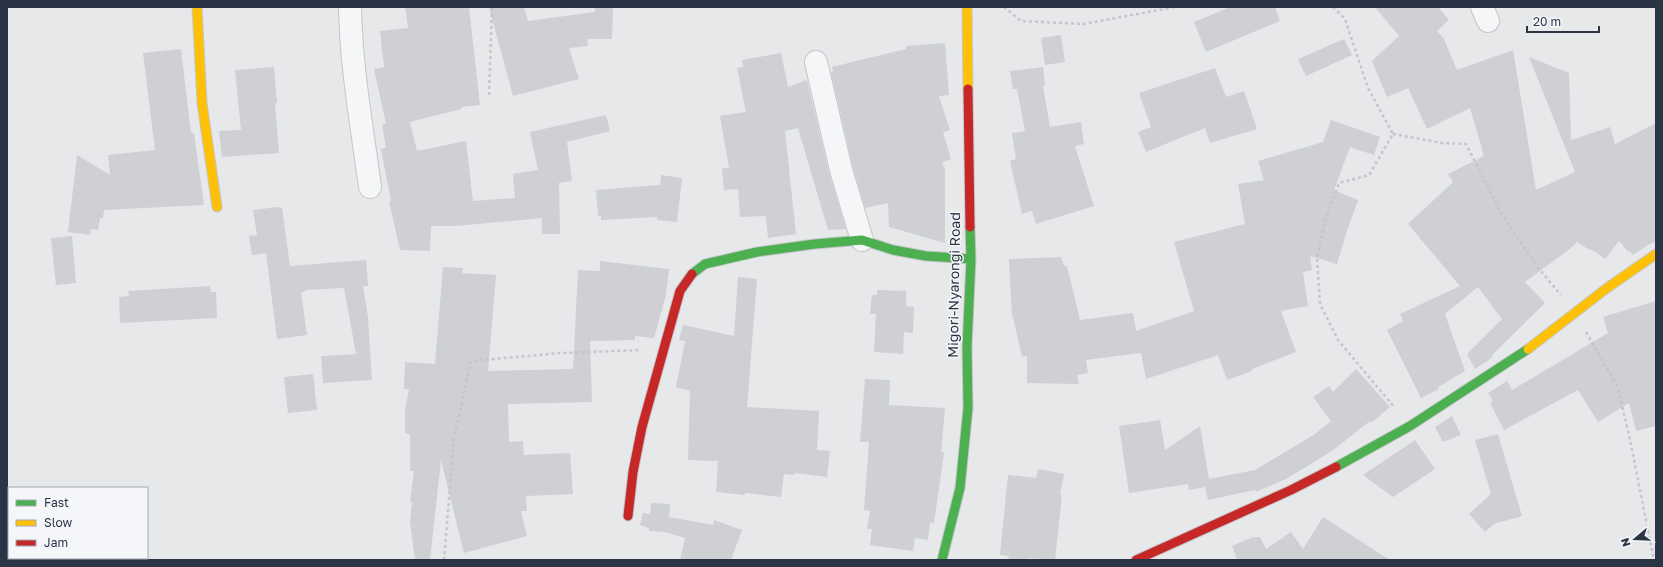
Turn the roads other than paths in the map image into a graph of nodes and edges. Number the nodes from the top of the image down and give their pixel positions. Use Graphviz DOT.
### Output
graph roads {
  1 [pos="197,7"];
  2 [pos="350,7"];
  3 [pos="967,7"];
  4 [pos="816,62"];
  5 [pos="370,187"];
  6 [pos="217,207"];
  7 [pos="862,240"];
  8 [pos="1656,254"];
  9 [pos="972,259"];
  10 [pos="628,516"];
  11 [pos="942,560"];
  12 [pos="1136,560"];
  1 -- 6 [label="street"];
  2 -- 5 [label="street"];
  3 -- 9 [label="street, Migori-Nyarongi Road"];
  4 -- 7 [label="street"];
  7 -- 9 [label="street"];
  7 -- 10 [label="street"];
  8 -- 12 [label="street"];
  9 -- 11 [label="street, Migori-Nyarongi Road"];
}
